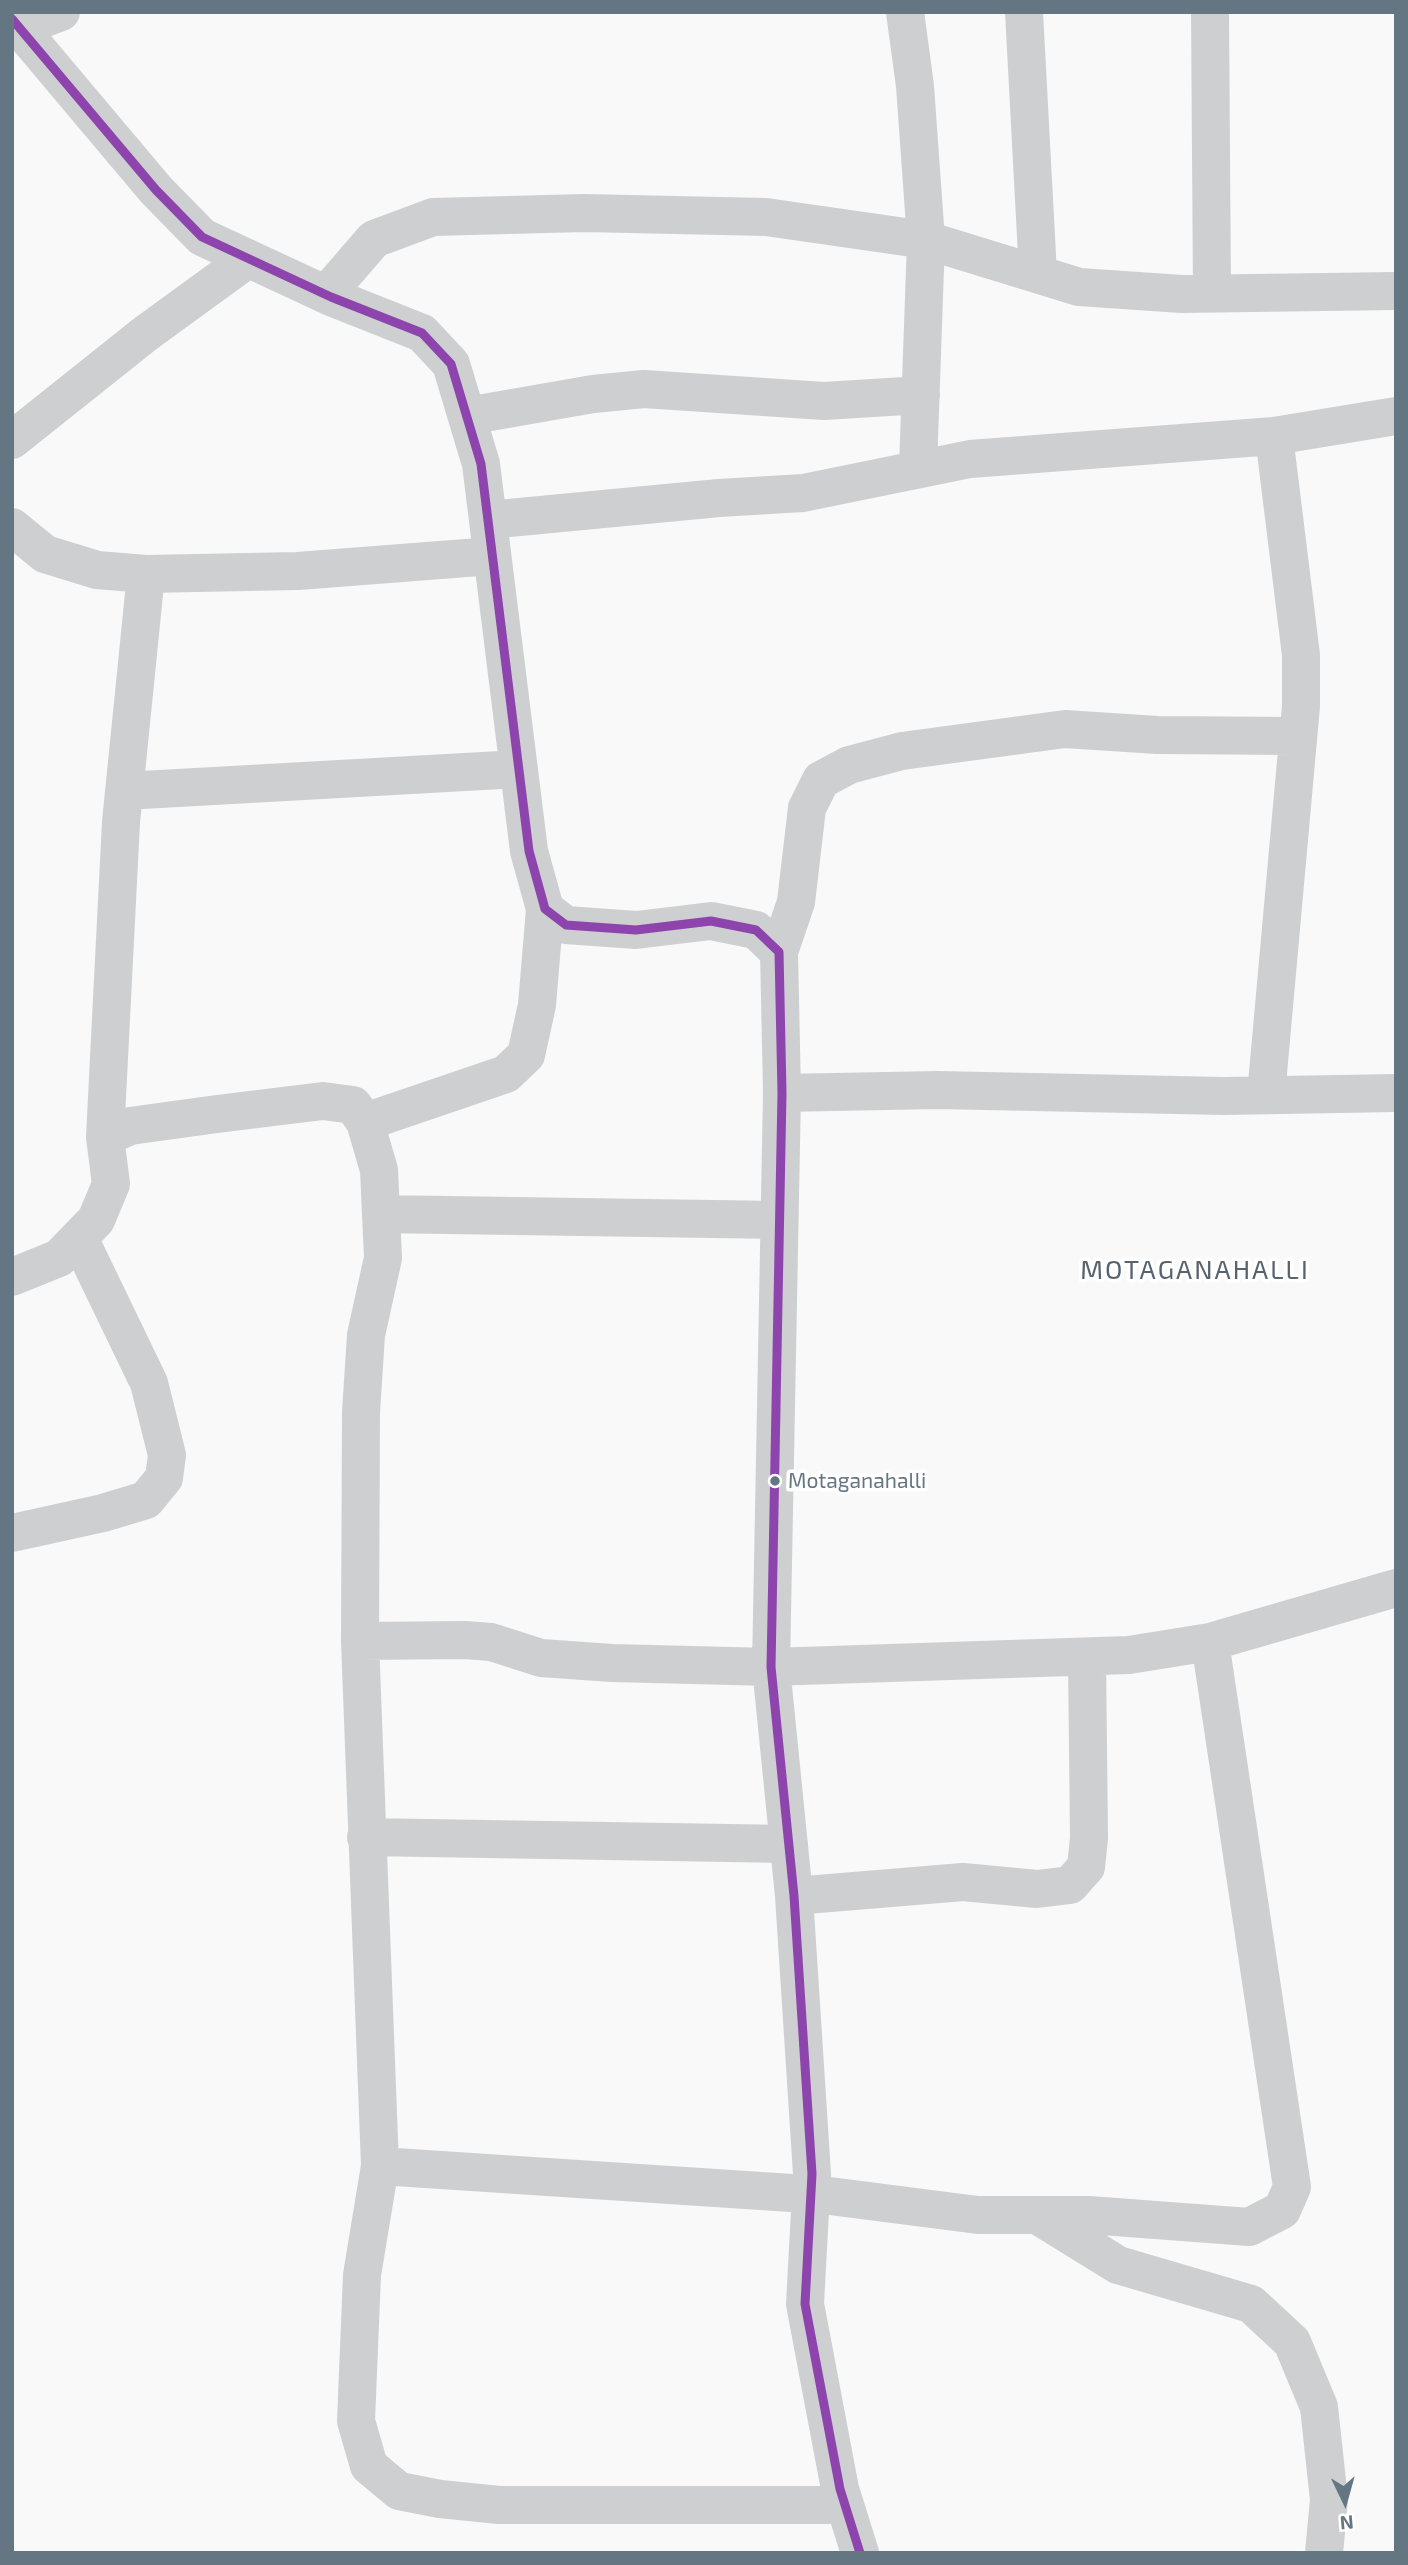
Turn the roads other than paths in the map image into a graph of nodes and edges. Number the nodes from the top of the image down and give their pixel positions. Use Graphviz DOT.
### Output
graph roads {
  1 [pos="61,12"];
  2 [pos="905,12"];
  3 [pos="1024,12"];
  4 [pos="1210,12"];
  5 [pos="16,24"];
  6 [pos="926,240"];
  7 [pos="248,259"];
  8 [pos="1038,274"];
  9 [pos="1396,291"];
  10 [pos="1212,293"];
  11 [pos="331,297"];
  12 [pos="921,395"];
  13 [pos="467,416"];
  14 [pos="1396,416"];
  15 [pos="1274,436"];
  16 [pos="12,440"];
  17 [pos="918,468"];
  18 [pos="12,527"];
  19 [pos="490,538"];
  20 [pos="146,574"];
  21 [pos="1298,736"];
  22 [pos="519,769"];
  23 [pos="124,791"];
  24 [pos="545,909"];
  25 [pos="779,952"];
  26 [pos="782,1093"];
  27 [pos="1396,1093"];
  28 [pos="1266,1095"];
  29 [pos="365,1122"];
  30 [pos="105,1137"];
  31 [pos="381,1214"];
  32 [pos="779,1220"];
  33 [pos="79,1238"];
  34 [pos="12,1277"];
  35 [pos="12,1533"];
  36 [pos="1396,1588"];
  37 [pos="359,1641"];
  38 [pos="1210,1642"];
  39 [pos="1087,1657"];
  40 [pos="771,1667"];
  41 [pos="366,1837"];
  42 [pos="789,1844"];
  43 [pos="794,1896"];
  44 [pos="380,2166"];
  45 [pos="811,2195"];
  46 [pos="1037,2215"];
  47 [pos="845,2505"];
  48 [pos="860,2553"];
  49 [pos="1324,2553"];
  1 -- 5 [label="street"];
  2 -- 6 [label="street"];
  3 -- 8 [label="street"];
  4 -- 10 [label="street"];
  5 -- 7 [label="street"];
  6 -- 8 [label="street"];
  6 -- 11 [label="street"];
  6 -- 12 [label="street"];
  7 -- 11 [label="street"];
  7 -- 16 [label="street"];
  8 -- 10 [label="street"];
  9 -- 10 [label="street"];
  11 -- 13 [label="street"];
  12 -- 13 [label="street"];
  12 -- 17 [label="street"];
  13 -- 19 [label="street"];
  14 -- 15 [label="street"];
  15 -- 17 [label="street"];
  15 -- 21 [label="street"];
  17 -- 19 [label="street"];
  18 -- 20 [label="street"];
  19 -- 20 [label="street"];
  19 -- 22 [label="street"];
  20 -- 23 [label="street"];
  21 -- 25 [label="street"];
  21 -- 28 [label="street"];
  22 -- 23 [label="street"];
  22 -- 24 [label="street"];
  23 -- 30 [label="street"];
  24 -- 25 [label="street"];
  24 -- 29 [label="street"];
  25 -- 26 [label="street"];
  26 -- 28 [label="street"];
  26 -- 32 [label="street"];
  27 -- 28 [label="street"];
  29 -- 30 [label="street"];
  29 -- 31 [label="street"];
  30 -- 33 [label="street"];
  31 -- 32 [label="street"];
  31 -- 37 [label="street"];
  32 -- 40 [label="street"];
  33 -- 34 [label="street"];
  33 -- 35 [label="street"];
  36 -- 38 [label="street"];
  37 -- 40 [label="street"];
  37 -- 41 [label="street"];
  38 -- 39 [label="street"];
  38 -- 46 [label="street"];
  39 -- 40 [label="street"];
  39 -- 43 [label="street"];
  40 -- 42 [label="street"];
  41 -- 42 [label="street"];
  41 -- 44 [label="street"];
  42 -- 43 [label="street"];
  43 -- 45 [label="street"];
  44 -- 45 [label="street"];
  44 -- 47 [label="street"];
  45 -- 46 [label="street"];
  45 -- 47 [label="street"];
  46 -- 49 [label="street"];
  47 -- 48 [label="street"];
}
